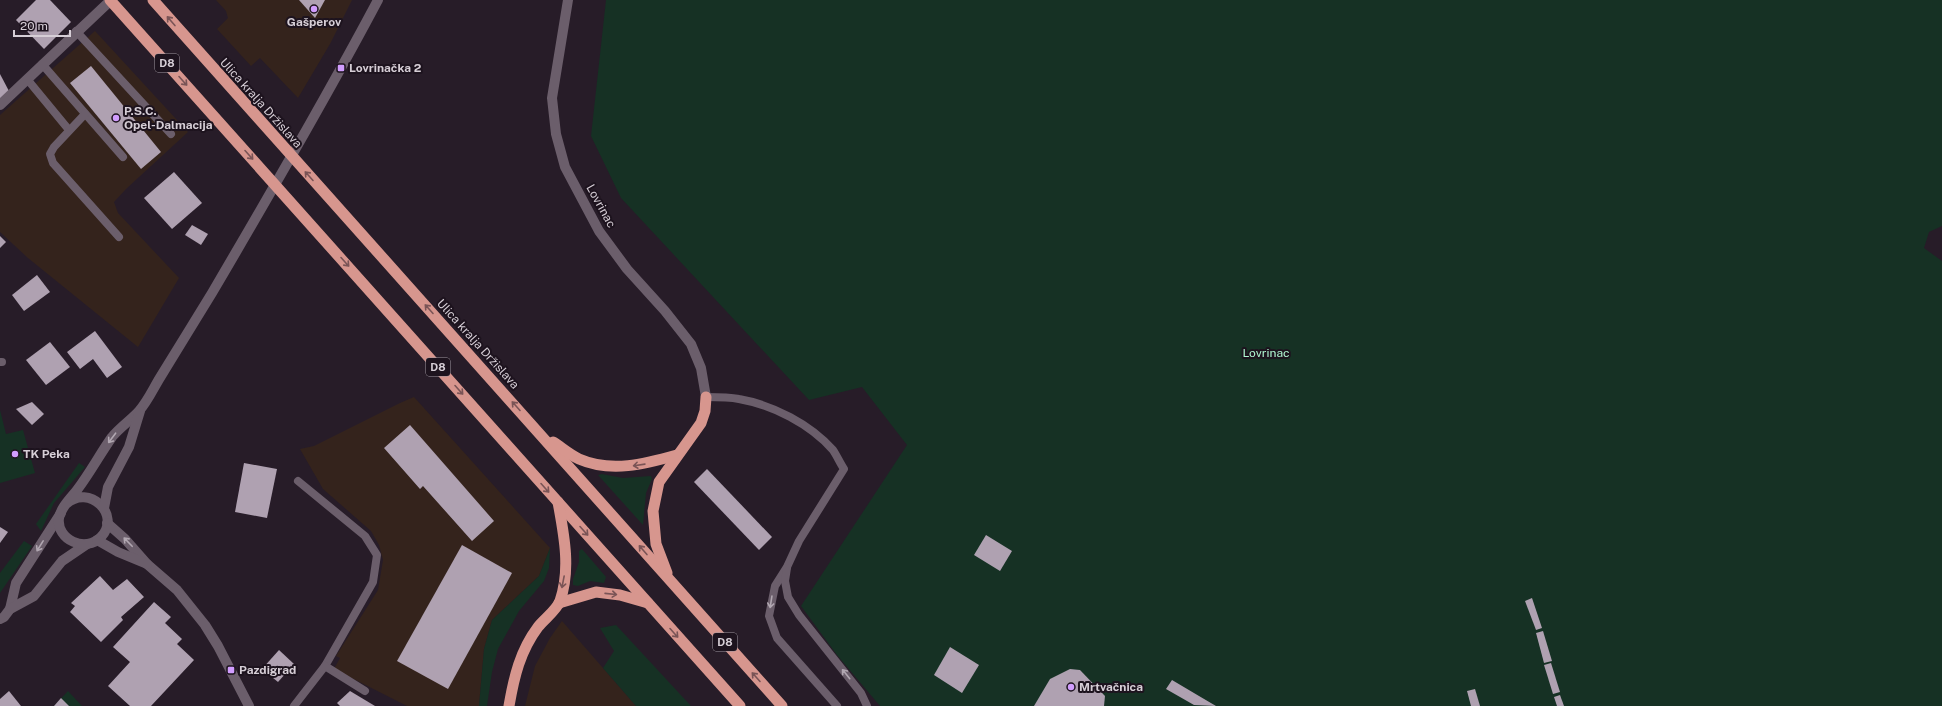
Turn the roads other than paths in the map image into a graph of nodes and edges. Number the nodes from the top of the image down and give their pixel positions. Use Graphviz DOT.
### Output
graph roads {
  1 [pos="111,0"];
  2 [pos="152,0"];
  3 [pos="378,0"];
  4 [pos="568,0"];
  5 [pos="76,31"];
  6 [pos="42,64"];
  7 [pos="27,79"];
  8 [pos="0,105"];
  9 [pos="85,114"];
  10 [pos="69,130"];
  11 [pos="171,134"];
  12 [pos="123,157"];
  13 [pos="118,237"];
  14 [pos="706,397"];
  15 [pos="140,411"];
  16 [pos="542,435"];
  17 [pos="677,455"];
  18 [pos="298,481"];
  19 [pos="558,502"];
  20 [pos="63,508"];
  21 [pos="104,508"];
  22 [pos="107,523"];
  23 [pos="92,542"];
  24 [pos="147,564"];
  25 [pos="787,567"];
  26 [pos="669,579"];
  27 [pos="559,603"];
  28 [pos="648,603"];
  29 [pos="10,609"];
  30 [pos="0,619"];
  31 [pos="325,666"];
  32 [pos="365,691"];
  33 [pos="249,706"];
  34 [pos="294,706"];
  35 [pos="509,706"];
  36 [pos="740,706"];
  37 [pos="782,706"];
  38 [pos="837,706"];
  39 [pos="867,706"];
  1 -- 5 [label="street"];
  1 -- 19 [label="highway, D8, one-way"];
  16 -- 2 [label="highway, Ulica kralja Držislava / D8, one-way"];
  3 -- 15 [label="street"];
  4 -- 14 [label="street, Lovrinac"];
  5 -- 6 [label="street"];
  5 -- 11 [label="lane"];
  6 -- 7 [label="street"];
  6 -- 9 [label="lane"];
  7 -- 8 [label="street"];
  7 -- 10 [label="lane"];
  9 -- 10 [label="lane"];
  9 -- 12 [label="lane"];
  10 -- 13 [label="lane"];
  14 -- 17 [label="highway"];
  14 -- 25 [label="lane"];
  15 -- 20 [label="street, one-way"];
  15 -- 21 [label="street"];
  17 -- 16 [label="highway, one-way"];
  26 -- 16 [label="highway, Ulica kralja Držislava / D8, one-way"];
  17 -- 26 [label="highway"];
  18 -- 31 [label="lane"];
  19 -- 27 [label="highway, one-way"];
  19 -- 28 [label="highway, D8, one-way"];
  20 -- 21 [label="street"];
  20 -- 23 [label="street"];
  20 -- 29 [label="street, one-way"];
  21 -- 22 [label="street"];
  22 -- 23 [label="street"];
  24 -- 22 [label="street, one-way"];
  23 -- 24 [label="street"];
  23 -- 29 [label="street"];
  24 -- 33 [label="street"];
  25 -- 38 [label="lane, one-way"];
  39 -- 25 [label="lane, one-way"];
  37 -- 26 [label="highway, Ulica kralja Držislava / D8, one-way"];
  27 -- 28 [label="highway, one-way"];
  27 -- 35 [label="highway"];
  28 -- 36 [label="highway, D8, one-way"];
  29 -- 30 [label="street"];
  31 -- 32 [label="lane"];
  31 -- 34 [label="lane"];
}
